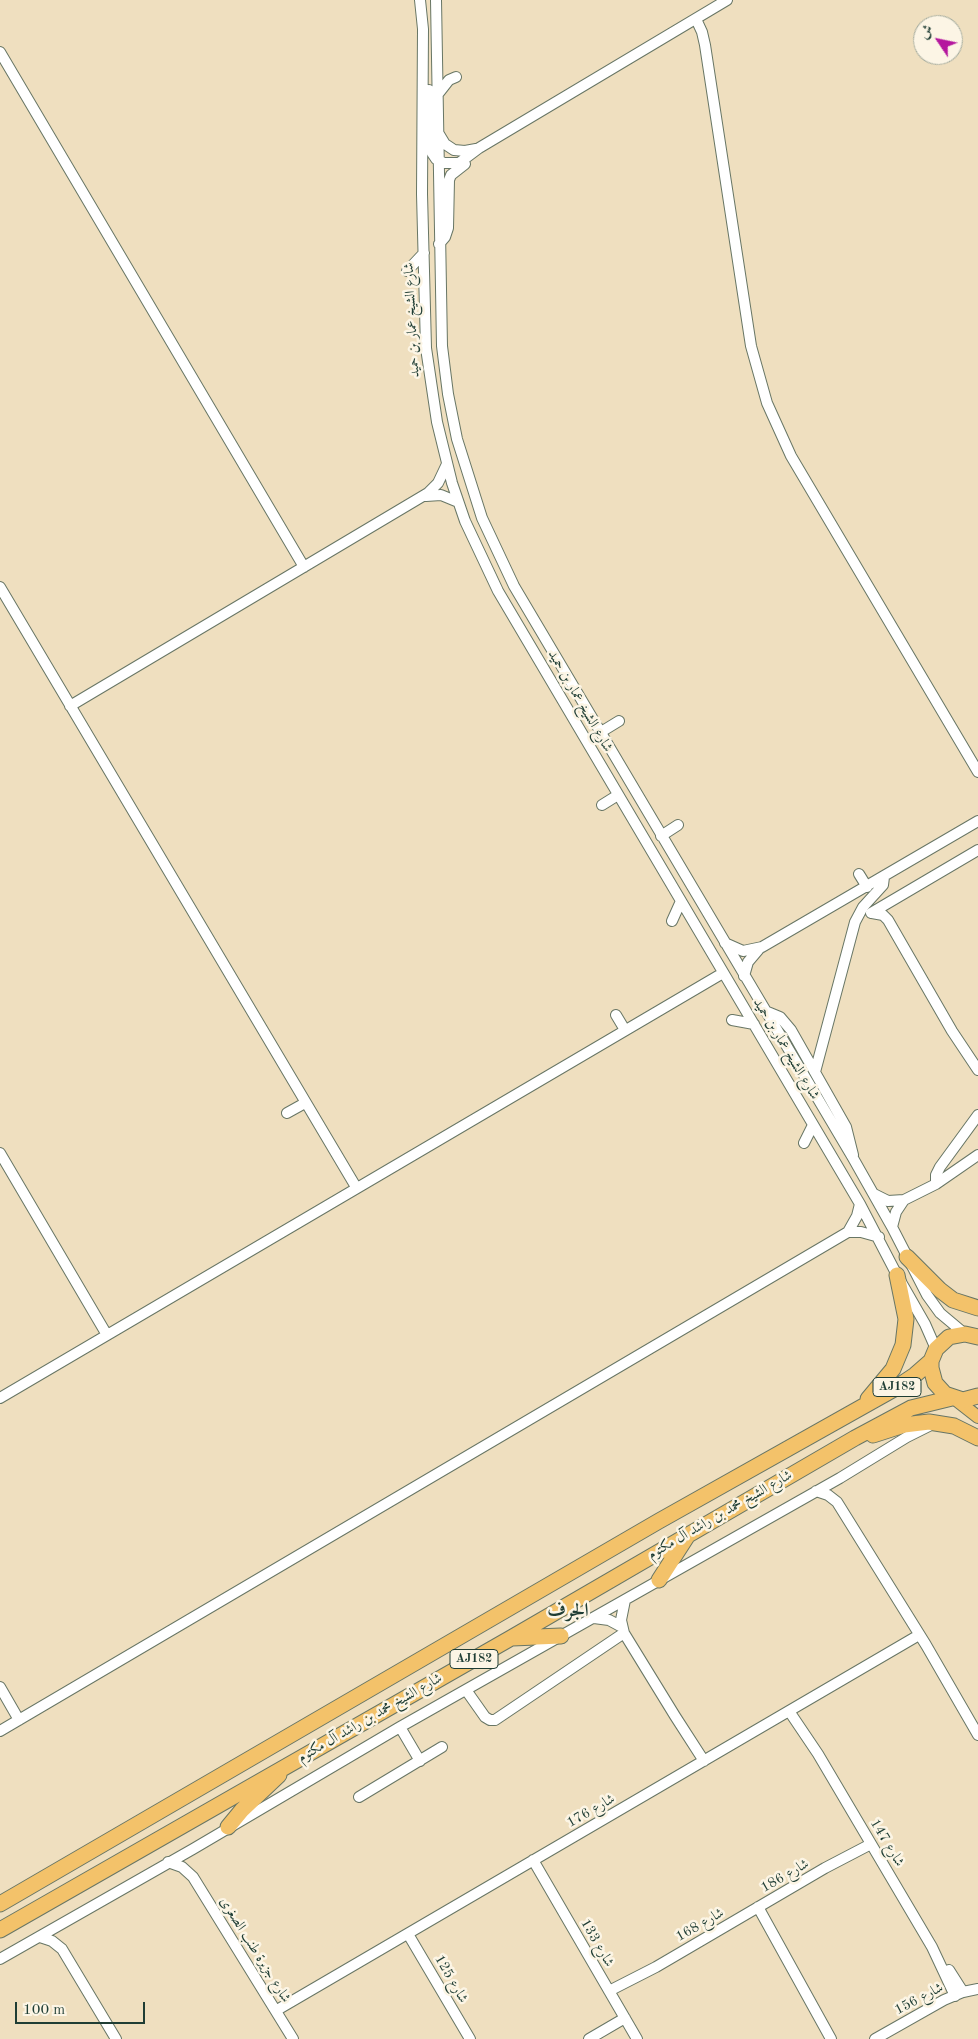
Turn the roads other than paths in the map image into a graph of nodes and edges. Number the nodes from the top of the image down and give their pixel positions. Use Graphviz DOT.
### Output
graph roads {
  1 [pos="420,0"];
  2 [pos="436,0"];
  3 [pos="727,0"];
  4 [pos="696,19"];
  5 [pos="0,52"];
  6 [pos="423,63"];
  7 [pos="456,76"];
  8 [pos="438,94"];
  9 [pos="439,134"];
  10 [pos="479,148"];
  11 [pos="439,161"];
  12 [pos="440,244"];
  13 [pos="424,253"];
  14 [pos="407,271"];
  15 [pos="447,463"];
  16 [pos="422,497"];
  17 [pos="458,502"];
  18 [pos="304,567"];
  19 [pos="0,587"];
  20 [pos="70,706"];
  21 [pos="619,722"];
  22 [pos="601,732"];
  23 [pos="978,772"];
  24 [pos="618,795"];
  25 [pos="602,805"];
  26 [pos="978,821"];
  27 [pos="678,826"];
  28 [pos="661,836"];
  29 [pos="978,850"];
  30 [pos="859,874"];
  31 [pos="884,877"];
  32 [pos="867,887"];
  33 [pos="681,901"];
  34 [pos="872,913"];
  35 [pos="672,921"];
  36 [pos="853,928"];
  37 [pos="725,943"];
  38 [pos="762,947"];
  39 [pos="723,973"];
  40 [pos="744,976"];
  41 [pos="764,1010"];
  42 [pos="616,1015"];
  43 [pos="732,1020"];
  44 [pos="754,1024"];
  45 [pos="625,1030"];
  46 [pos="978,1070"];
  47 [pos="815,1072"];
  48 [pos="305,1103"];
  49 [pos="287,1113"];
  50 [pos="978,1116"];
  51 [pos="813,1125"];
  52 [pos="804,1143"];
  53 [pos="0,1154"];
  54 [pos="978,1155"];
  55 [pos="853,1158"];
  56 [pos="936,1184"];
  57 [pos="356,1188"];
  58 [pos="873,1194"];
  59 [pos="904,1200"];
  60 [pos="860,1204"];
  61 [pos="892,1226"];
  62 [pos="848,1232"];
  63 [pos="879,1238"];
  64 [pos="907,1257"];
  65 [pos="897,1275"];
  66 [pos="978,1308"];
  67 [pos="107,1335"];
  68 [pos="974,1335"];
  69 [pos="934,1355"];
  70 [pos="978,1396"];
  71 [pos="0,1398"];
  72 [pos="954,1398"];
  73 [pos="859,1409"];
  74 [pos="978,1417"];
  75 [pos="937,1423"];
  76 [pos="855,1438"];
  77 [pos="978,1438"];
  78 [pos="840,1478"];
  79 [pos="816,1491"];
  80 [pos="837,1502"];
  81 [pos="689,1533"];
  82 [pos="659,1580"];
  83 [pos="625,1600"];
  84 [pos="594,1618"];
  85 [pos="623,1630"];
  86 [pos="919,1635"];
  87 [pos="560,1636"];
  88 [pos="511,1638"];
  89 [pos="0,1687"];
  90 [pos="466,1690"];
  91 [pos="792,1709"];
  92 [pos="20,1720"];
  93 [pos="400,1727"];
  94 [pos="0,1731"];
  95 [pos="978,1735"];
  96 [pos="442,1747"];
  97 [pos="420,1761"];
  98 [pos="701,1762"];
  99 [pos="286,1765"];
  100 [pos="359,1797"];
  101 [pos="228,1827"];
  102 [pos="870,1841"];
  103 [pos="193,1849"];
  104 [pos="533,1860"];
  105 [pos="168,1862"];
  106 [pos="193,1877"];
  107 [pos="0,1904"];
  108 [pos="756,1909"];
  109 [pos="61,1924"];
  110 [pos="0,1930"];
  111 [pos="408,1934"];
  112 [pos="40,1936"];
  113 [pos="62,1949"];
  114 [pos="0,1958"];
  115 [pos="978,1989"];
  116 [pos="611,1994"];
  117 [pos="959,1994"];
  118 [pos="277,2010"];
  119 [pos="816,2010"];
  120 [pos="625,2018"];
  121 [pos="116,2039"];
  122 [pos="293,2039"];
  123 [pos="470,2039"];
  124 [pos="589,2039"];
  125 [pos="637,2039"];
  126 [pos="831,2039"];
  127 [pos="837,2039"];
  128 [pos="875,2039"];
  1 -- 6 [label="street, شارع الشيخ عمار بن حميد"];
  2 -- 8 [label="street, شارع الشيخ عمار بن حميد"];
  3 -- 4 [label="street"];
  4 -- 10 [label="street"];
  4 -- 23 [label="street"];
  5 -- 18 [label="street"];
  6 -- 11 [label="street"];
  6 -- 13 [label="street, شارع الشيخ عمار بن حميد"];
  7 -- 8 [label="street"];
  8 -- 9 [label="street, شارع الشيخ عمار بن حميد"];
  9 -- 10 [label="street"];
  9 -- 11 [label="street, شارع الشيخ عمار بن حميد"];
  10 -- 11 [label="street"];
  10 -- 12 [label="street"];
  11 -- 12 [label="street, شارع الشيخ عمار بن حميد"];
  12 -- 22 [label="street, شارع الشيخ عمار بن حميد"];
  13 -- 14 [label="street"];
  13 -- 15 [label="street, شارع الشيخ عمار بن حميد"];
  15 -- 16 [label="street"];
  15 -- 17 [label="street, شارع الشيخ عمار بن حميد"];
  16 -- 17 [label="street"];
  16 -- 18 [label="street"];
  17 -- 24 [label="street, شارع الشيخ عمار بن حميد"];
  18 -- 20 [label="street"];
  19 -- 20 [label="street"];
  20 -- 48 [label="street"];
  21 -- 22 [label="street"];
  22 -- 28 [label="street, شارع الشيخ عمار بن حميد"];
  24 -- 25 [label="street"];
  24 -- 33 [label="street, شارع الشيخ عمار بن حميد"];
  26 -- 31 [label="street"];
  27 -- 28 [label="street"];
  28 -- 37 [label="street, شارع الشيخ عمار بن حميد"];
  29 -- 34 [label="street"];
  30 -- 32 [label="street"];
  31 -- 32 [label="street"];
  31 -- 36 [label="street"];
  32 -- 38 [label="street"];
  33 -- 35 [label="street"];
  33 -- 39 [label="street, شارع الشيخ عمار بن حميد"];
  34 -- 36 [label="street"];
  34 -- 46 [label="street"];
  36 -- 47 [label="street"];
  37 -- 38 [label="street"];
  37 -- 40 [label="street, شارع الشيخ عمار بن حميد"];
  38 -- 40 [label="street"];
  39 -- 44 [label="street, شارع الشيخ عمار بن حميد"];
  39 -- 45 [label="street"];
  40 -- 41 [label="street, شارع الشيخ عمار بن حميد"];
  41 -- 47 [label="street"];
  41 -- 55 [label="street, شارع الشيخ عمار بن حميد"];
  42 -- 45 [label="street"];
  43 -- 44 [label="street"];
  44 -- 51 [label="street, شارع الشيخ عمار بن حميد"];
  45 -- 57 [label="street"];
  47 -- 55 [label="street"];
  48 -- 49 [label="street"];
  48 -- 57 [label="street"];
  50 -- 56 [label="street"];
  51 -- 52 [label="street"];
  51 -- 60 [label="street, شارع الشيخ عمار بن حميد"];
  53 -- 67 [label="street"];
  54 -- 56 [label="street"];
  55 -- 58 [label="street, شارع الشيخ عمار بن حميد"];
  56 -- 59 [label="street"];
  57 -- 67 [label="street"];
  58 -- 59 [label="street"];
  58 -- 61 [label="street, شارع الشيخ عمار بن حميد"];
  59 -- 61 [label="street"];
  60 -- 62 [label="street"];
  60 -- 63 [label="street, شارع الشيخ عمار بن حميد"];
  61 -- 64 [label="street, شارع الشيخ عمار بن حميد"];
  62 -- 63 [label="street"];
  62 -- 92 [label="street"];
  63 -- 65 [label="street, شارع الشيخ عمار بن حميد"];
  64 -- 66 [label="highway"];
  64 -- 68 [label="street, شارع الشيخ عمار بن حميد"];
  65 -- 69 [label="street, شارع الشيخ عمار بن حميد"];
  65 -- 73 [label="highway"];
  67 -- 71 [label="street"];
  68 -- 69 [label="highway, شارع الشيخ محمد بن راشد آل مكتوم"];
  69 -- 72 [label="highway"];
  69 -- 73 [label="highway, شارع الشيخ محمد بن راشد آل مكتوم / AJ182"];
  70 -- 72 [label="highway, شارع الشيخ محمد بن راشد آل مكتوم"];
  72 -- 74 [label="main road"];
  72 -- 76 [label="highway, شارع الشيخ محمد بن راشد آل مكتوم / AJ182"];
  73 -- 107 [label="highway, شارع الشيخ محمد بن راشد آل مكتوم / AJ182"];
  75 -- 76 [label="highway"];
  75 -- 77 [label="highway"];
  75 -- 78 [label="street"];
  76 -- 81 [label="highway, شارع الشيخ محمد بن راشد آل مكتوم / AJ182"];
  78 -- 79 [label="street"];
  78 -- 80 [label="street"];
  79 -- 80 [label="street"];
  79 -- 82 [label="street"];
  80 -- 86 [label="street"];
  81 -- 82 [label="highway"];
  81 -- 88 [label="highway, شارع الشيخ محمد بن راشد آل مكتوم / AJ182"];
  82 -- 83 [label="street"];
  83 -- 84 [label="street"];
  83 -- 85 [label="street"];
  84 -- 85 [label="street"];
  84 -- 87 [label="street"];
  85 -- 90 [label="street"];
  85 -- 98 [label="street"];
  86 -- 91 [label="street, شارع 176"];
  86 -- 95 [label="street"];
  87 -- 88 [label="highway"];
  87 -- 90 [label="street"];
  88 -- 99 [label="highway, شارع الشيخ محمد بن راشد آل مكتوم / AJ182"];
  89 -- 92 [label="street"];
  90 -- 93 [label="street"];
  91 -- 98 [label="street, شارع 176"];
  91 -- 102 [label="street, شارع 147"];
  92 -- 94 [label="street"];
  93 -- 97 [label="street"];
  93 -- 101 [label="street"];
  96 -- 97 [label="street"];
  97 -- 100 [label="street"];
  98 -- 104 [label="street, شارع 176"];
  99 -- 101 [label="highway"];
  99 -- 110 [label="highway, شارع الشيخ محمد بن راشد آل مكتوم / AJ182"];
  101 -- 103 [label="street"];
  102 -- 108 [label="street, شارع 186"];
  102 -- 117 [label="street, شارع 147"];
  103 -- 105 [label="street"];
  103 -- 106 [label="street"];
  104 -- 111 [label="street, شارع 176"];
  104 -- 116 [label="street, شارع 133"];
  105 -- 106 [label="street, شارع جزيرة طنب الصغرى"];
  105 -- 109 [label="street"];
  106 -- 118 [label="street, شارع جزيرة طنب الصغرى"];
  108 -- 116 [label="street, شارع 168"];
  108 -- 119 [label="street"];
  109 -- 112 [label="street"];
  109 -- 113 [label="street"];
  111 -- 118 [label="street, شارع 176"];
  111 -- 123 [label="street, شارع 125"];
  112 -- 113 [label="street"];
  112 -- 114 [label="street"];
  113 -- 121 [label="street"];
  115 -- 117 [label="street, شارع 156"];
  116 -- 120 [label="street, شارع 133"];
  117 -- 128 [label="street, شارع 156"];
  118 -- 122 [label="street, شارع جزيرة طنب الصغرى"];
  119 -- 126 [label="street"];
  119 -- 127 [label="street"];
  120 -- 124 [label="street"];
  120 -- 125 [label="street, شارع 133"];
}
